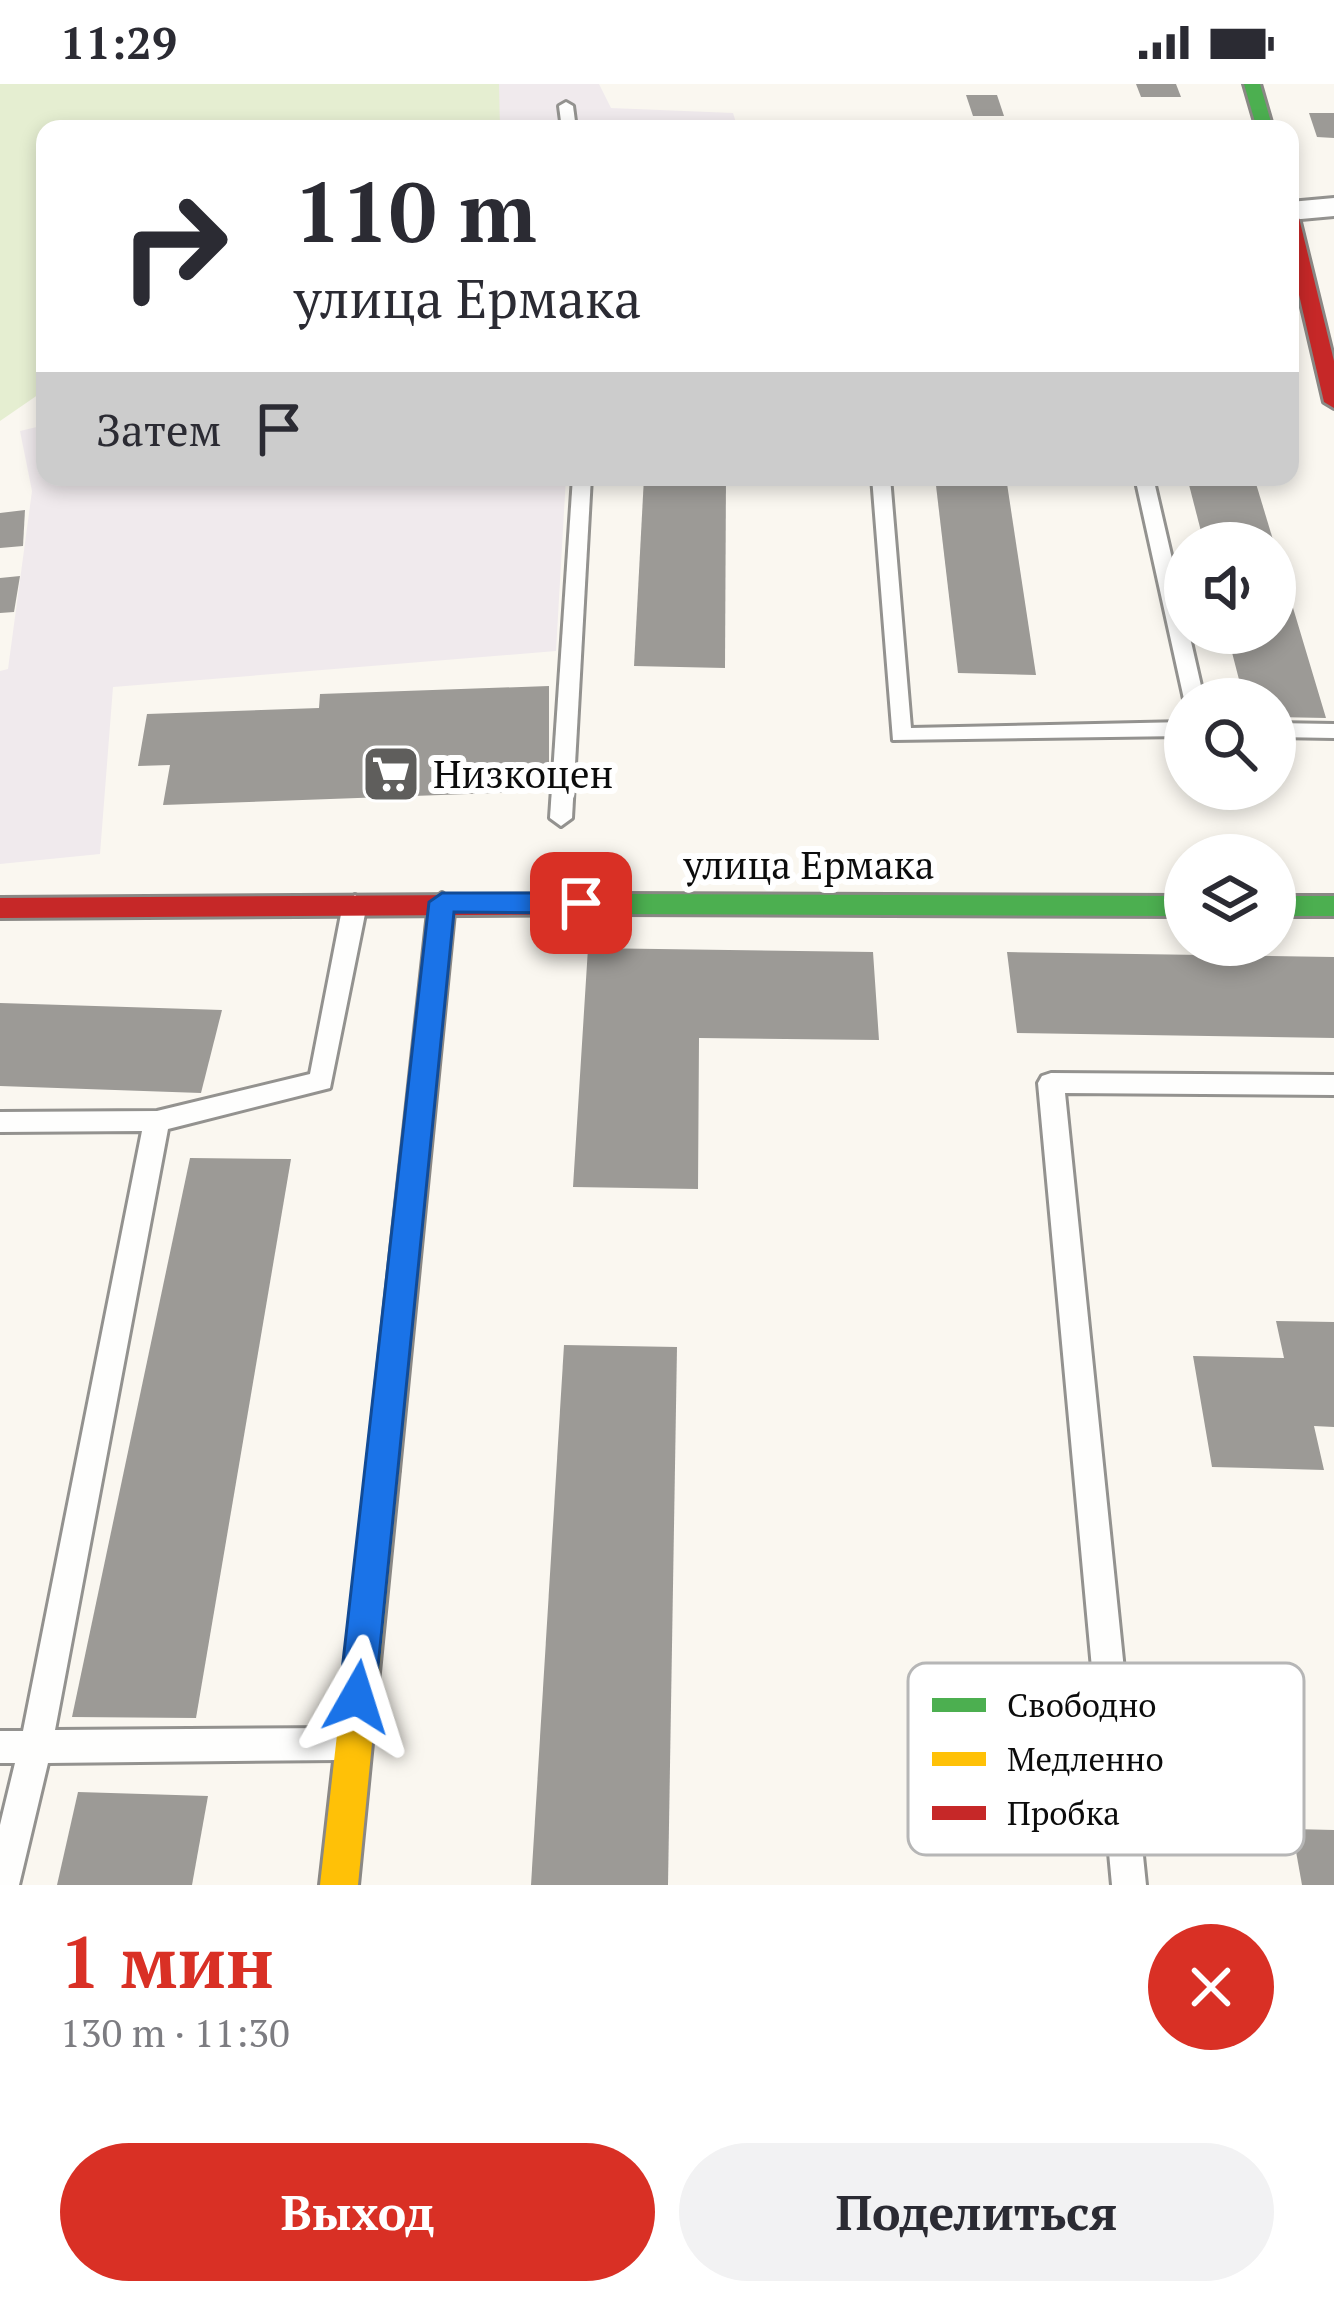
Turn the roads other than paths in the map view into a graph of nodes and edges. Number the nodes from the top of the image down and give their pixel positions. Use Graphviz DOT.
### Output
graph roads {
  1 [pos="1252,84"];
  2 [pos="566,106"];
  3 [pos="568,120"];
  4 [pos="1262,120"];
  5 [pos="1334,207"];
  6 [pos="1299,213"];
  7 [pos="1299,252"];
  8 [pos="1334,402"];
  9 [pos="581,486"];
  10 [pos="881,486"];
  11 [pos="1146,486"];
  12 [pos="1189,678"];
  13 [pos="1164,729"];
  14 [pos="1296,730"];
  15 [pos="1334,731"];
  16 [pos="561,818"];
  17 [pos="442,902"];
  18 [pos="355,904"];
  19 [pos="1164,906"];
  20 [pos="1296,906"];
  21 [pos="1334,906"];
  22 [pos="0,908"];
  23 [pos="1334,1085"];
  24 [pos="157,1121"];
  25 [pos="0,1122"];
  26 [pos="1107,1663"];
  27 [pos="36,1744"];
  28 [pos="352,1744"];
  29 [pos="0,1747"];
  30 [pos="1126,1855"];
  31 [pos="2,1885"];
  32 [pos="339,1885"];
  33 [pos="1129,1885"];
  1 -- 4 [label="street"];
  2 -- 3 [label="lane"];
  5 -- 6 [label="street"];
  7 -- 8 [label="street"];
  9 -- 16 [label="lane"];
  10 -- 13 [label="lane"];
  11 -- 12 [label="lane"];
  14 -- 15 [label="lane"];
  17 -- 18 [label="street, улица Ермака"];
  17 -- 19 [label="street, улица Ермака"];
  17 -- 28 [label="street"];
  18 -- 22 [label="street, улица Ермака"];
  18 -- 24 [label="lane"];
  20 -- 21 [label="street"];
  23 -- 26 [label="lane"];
  24 -- 25 [label="lane"];
  24 -- 27 [label="lane"];
  27 -- 28 [label="lane"];
  27 -- 29 [label="lane"];
  27 -- 31 [label="lane"];
  28 -- 32 [label="street"];
  30 -- 33 [label="lane"];
}
